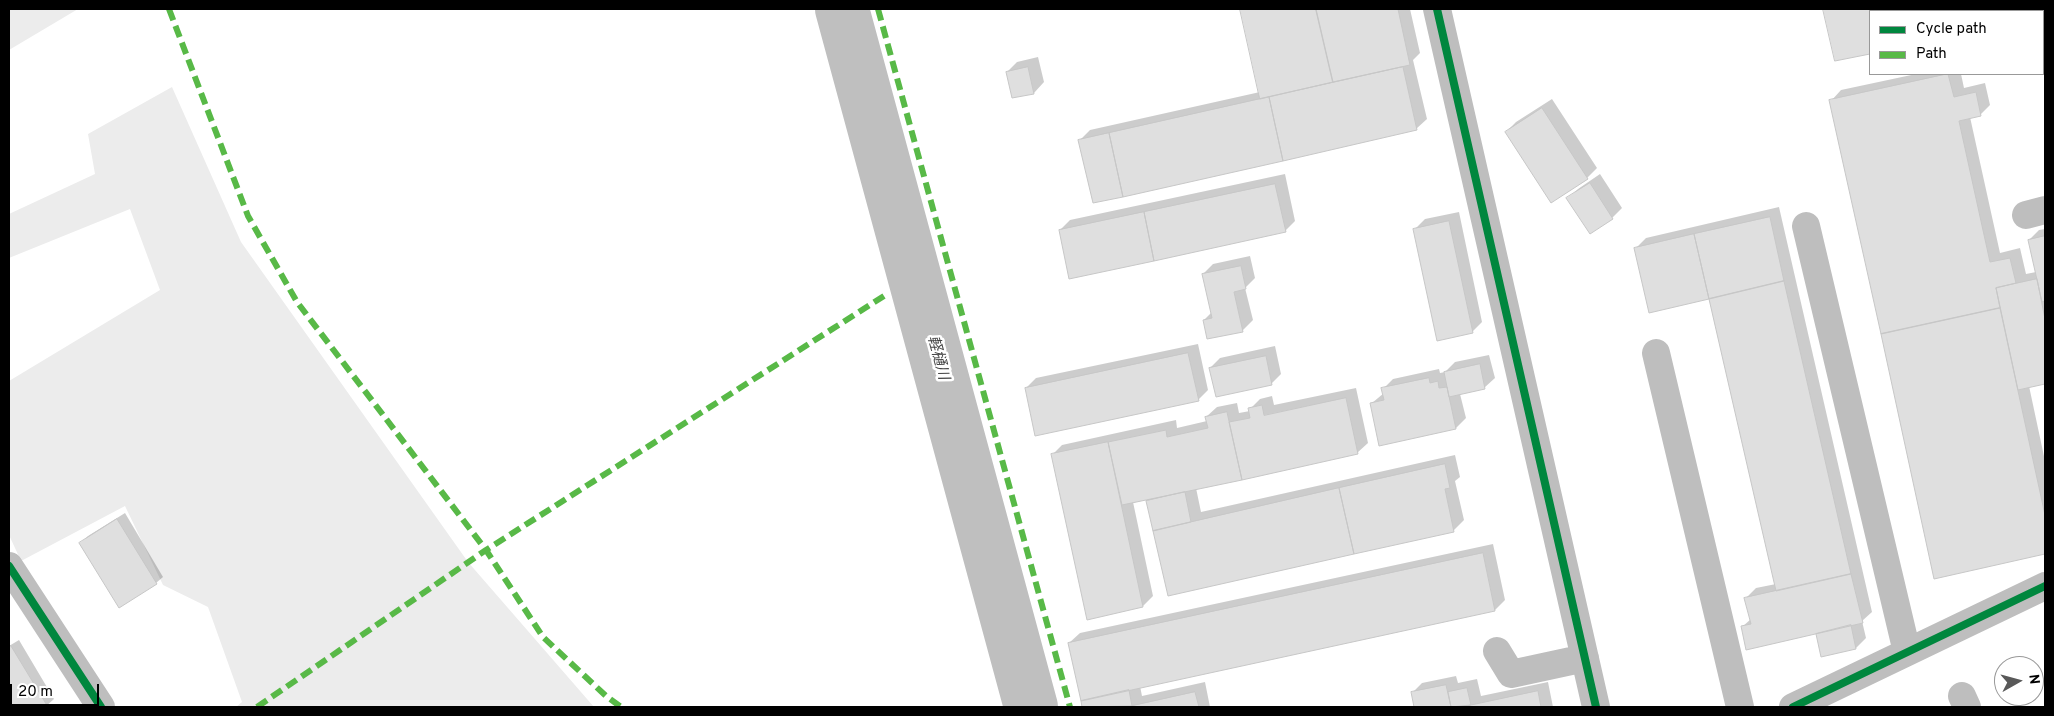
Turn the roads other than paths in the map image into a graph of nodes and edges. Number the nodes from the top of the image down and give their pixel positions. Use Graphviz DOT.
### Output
graph roads {
  1 [pos="1437,9"];
  2 [pos="1806,226"];
  3 [pos="1656,353"];
  4 [pos="9,566"];
  5 [pos="2045,586"];
  6 [pos="1497,652"];
  7 [pos="1907,652"];
  8 [pos="1585,658"];
  9 [pos="101,707"];
  10 [pos="1596,707"];
  11 [pos="1740,707"];
  12 [pos="1793,707"];
  1 -- 8 [label="street"];
  2 -- 7 [label="street"];
  3 -- 11 [label="street"];
  4 -- 9 [label="street"];
  5 -- 7 [label="street"];
  6 -- 8 [label="street"];
  7 -- 12 [label="street"];
  8 -- 10 [label="street"];
}
